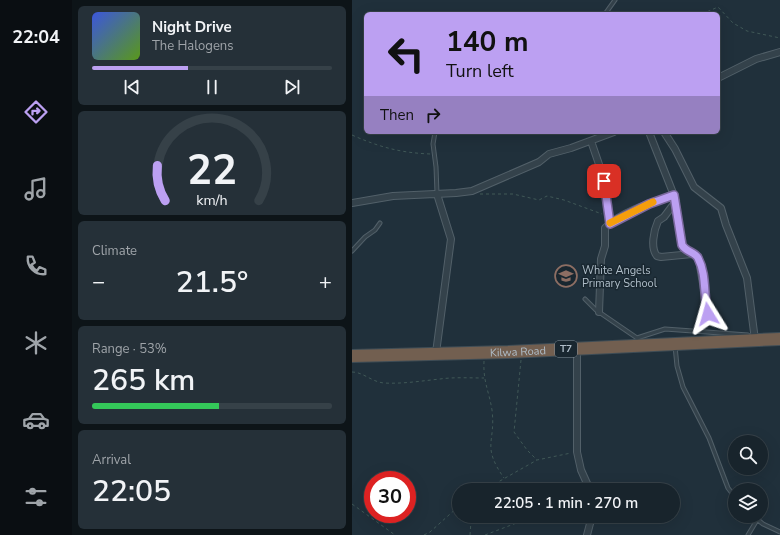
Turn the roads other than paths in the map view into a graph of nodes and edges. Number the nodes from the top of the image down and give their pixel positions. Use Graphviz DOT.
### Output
graph roads {
  1 [pos="615,0"];
  2 [pos="606,12"];
  3 [pos="780,52"];
  4 [pos="720,77"];
  5 [pos="434,134"];
  6 [pos="609,134"];
  7 [pos="650,134"];
  8 [pos="665,134"];
  9 [pos="591,142"];
  10 [pos="437,194"];
  11 [pos="675,198"];
  12 [pos="352,203"];
  13 [pos="380,222"];
  14 [pos="610,224"];
  15 [pos="352,251"];
  16 [pos="692,254"];
  17 [pos="585,299"];
  18 [pos="599,312"];
  19 [pos="708,314"];
  20 [pos="755,338"];
  21 [pos="780,339"];
  22 [pos="674,344"];
  23 [pos="577,348"];
  24 [pos="436,353"];
  25 [pos="352,356"];
  26 [pos="586,483"];
  27 [pos="728,488"];
  28 [pos="590,523"];
  29 [pos="755,523"];
  30 [pos="763,523"];
  31 [pos="780,532"];
  32 [pos="587,535"];
  33 [pos="748,535"];
  1 -- 2 [label="lane"];
  3 -- 4 [label="street"];
  5 -- 10 [label="lane"];
  6 -- 9 [label="street"];
  7 -- 11 [label="street"];
  8 -- 20 [label="street"];
  9 -- 10 [label="street"];
  9 -- 14 [label="street"];
  10 -- 12 [label="street"];
  10 -- 24 [label="street"];
  11 -- 14 [label="street"];
  11 -- 16 [label="street"];
  11 -- 16 [label="street"];
  13 -- 15 [label="lane"];
  14 -- 18 [label="street"];
  16 -- 19 [label="street"];
  17 -- 18 [label="lane"];
  18 -- 20 [label="lane"];
  20 -- 21 [label="highway, Kilwa Road / T7"];
  20 -- 22 [label="highway, Kilwa Road / T7"];
  22 -- 23 [label="highway, Kilwa Road / T7"];
  22 -- 27 [label="lane"];
  23 -- 24 [label="highway, Kilwa Road / T7"];
  23 -- 26 [label="street"];
  24 -- 25 [label="highway, Kilwa Road / T7"];
  28 -- 32 [label="street"];
  29 -- 33 [label="lane"];
  30 -- 31 [label="lane"];
}
